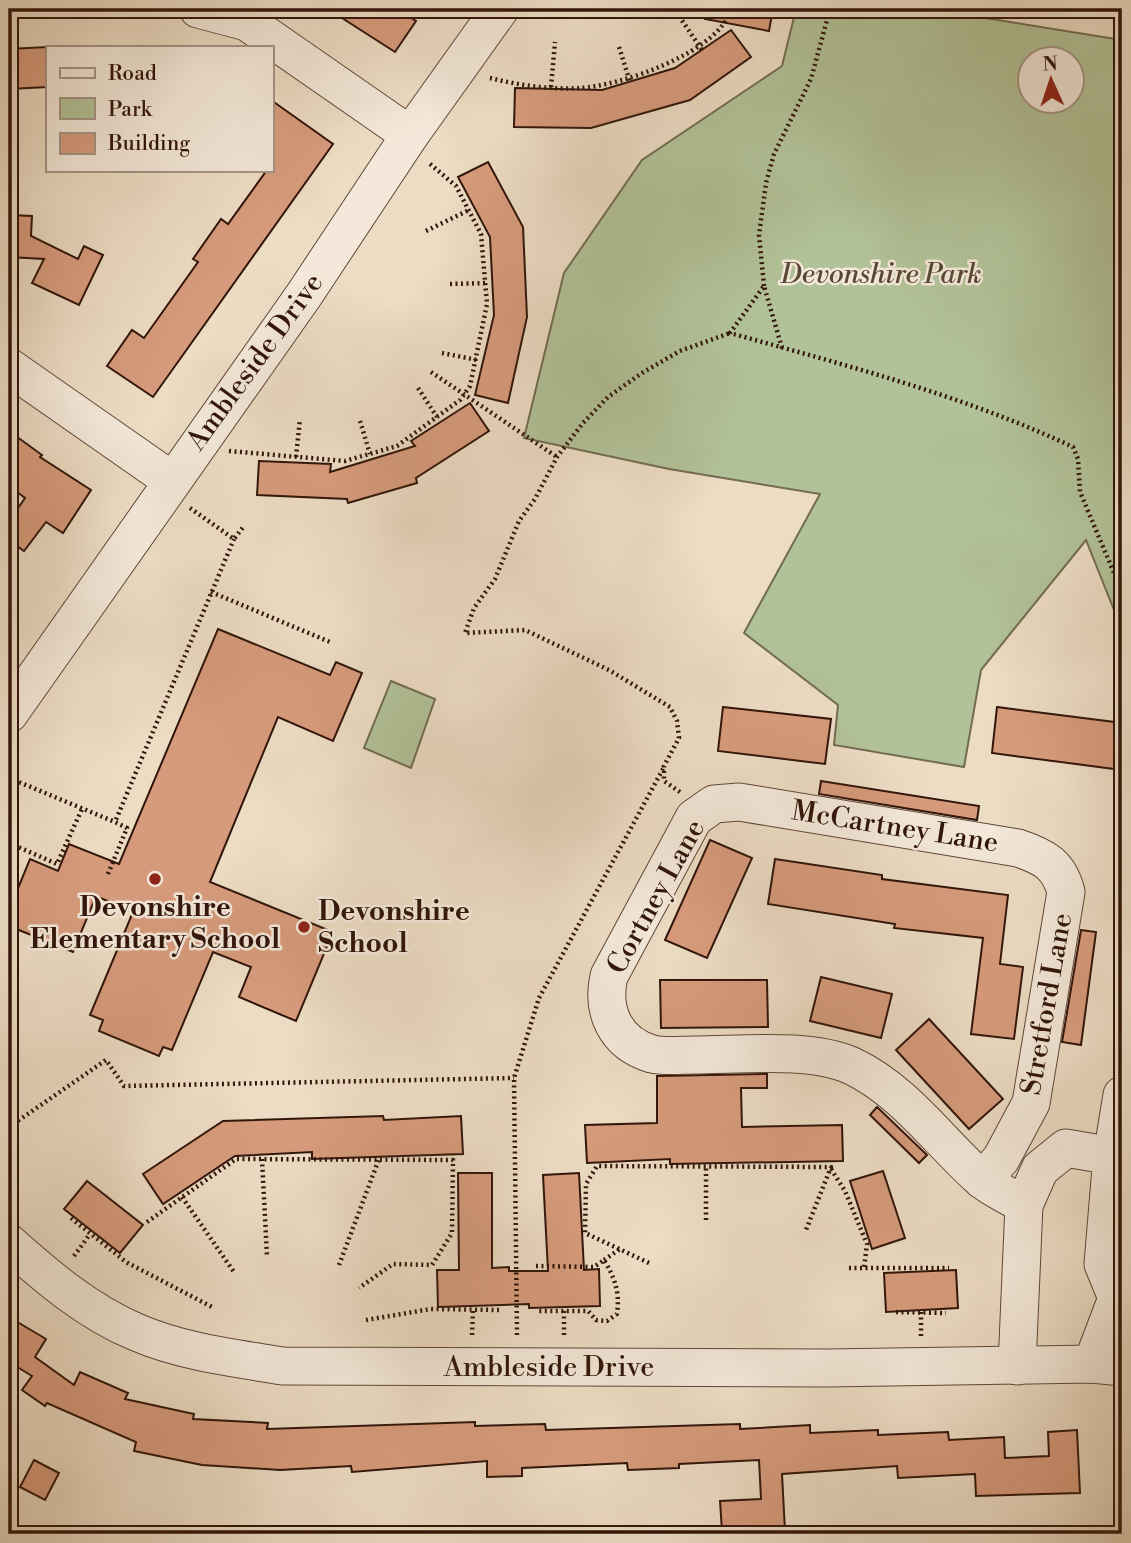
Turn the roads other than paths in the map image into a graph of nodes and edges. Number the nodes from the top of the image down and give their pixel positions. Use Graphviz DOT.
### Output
graph roads {
  1 [pos="198,9"];
  2 [pos="500,9"];
  3 [pos="419,149"];
  4 [pos="9,367"];
  5 [pos="180,494"];
  6 [pos="9,714"];
  7 [pos="739,802"];
  8 [pos="1049,861"];
  9 [pos="1122,1095"];
  10 [pos="1117,1157"];
  11 [pos="982,1180"];
  12 [pos="1024,1205"];
  13 [pos="9,1243"];
  14 [pos="1120,1298"];
  15 [pos="1107,1365"];
  16 [pos="1017,1366"];
  1 -- 3 [label="street"];
  2 -- 3 [label="street, Ambleside Drive"];
  3 -- 5 [label="street, Ambleside Drive"];
  4 -- 5 [label="street"];
  5 -- 6 [label="street, Ambleside Drive"];
  7 -- 8 [label="street, McCartney Lane"];
  7 -- 11 [label="street, Cortney Lane"];
  8 -- 11 [label="street, Stretford Lane"];
  9 -- 10 [label="street"];
  10 -- 12 [label="street"];
  10 -- 14 [label="street"];
  11 -- 12 [label="street"];
  12 -- 16 [label="street"];
  13 -- 16 [label="street, Ambleside Drive"];
  14 -- 15 [label="street"];
  15 -- 16 [label="street, Ambleside Drive"];
}
